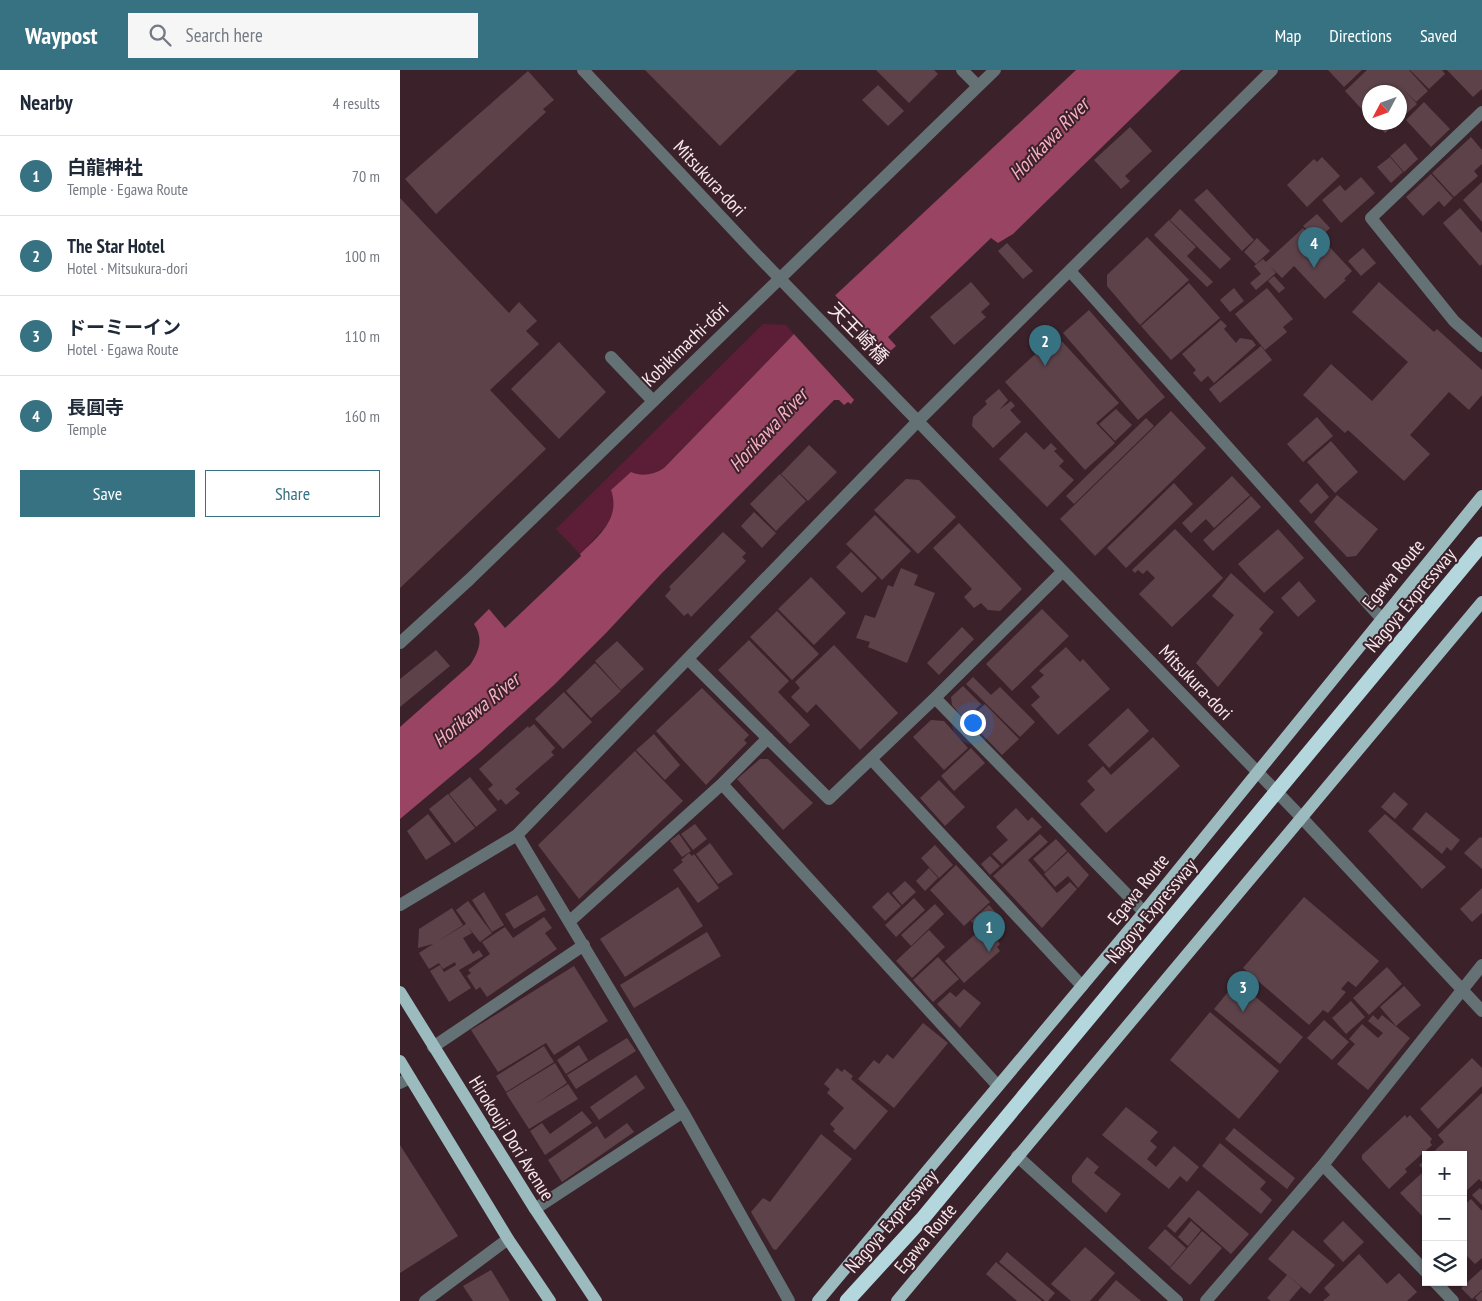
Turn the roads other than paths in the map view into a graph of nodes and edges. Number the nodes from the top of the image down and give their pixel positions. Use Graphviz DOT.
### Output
graph roads {
  1 [pos="583,70"];
  2 [pos="962,70"];
  3 [pos="995,70"];
  4 [pos="1272,70"];
  5 [pos="978,86"];
  6 [pos="1482,112"];
  7 [pos="1070,271"];
  8 [pos="780,277"];
  9 [pos="812,311"];
  10 [pos="1482,346"];
  11 [pos="610,357"];
  12 [pos="880,381"];
  13 [pos="653,401"];
  14 [pos="918,421"];
  15 [pos="1482,496"];
  16 [pos="1482,544"];
  17 [pos="1062,571"];
  18 [pos="1482,602"];
  19 [pos="1381,618"];
  20 [pos="400,643"];
  21 [pos="689,660"];
  22 [pos="935,698"];
  23 [pos="768,738"];
  24 [pos="872,760"];
  25 [pos="1256,772"];
  26 [pos="722,784"];
  27 [pos="1301,817"];
  28 [pos="517,835"];
  29 [pos="400,905"];
  30 [pos="1144,912"];
  31 [pos="570,921"];
  32 [pos="584,945"];
  33 [pos="1482,965"];
  34 [pos="1082,986"];
  35 [pos="1461,989"];
  36 [pos="400,992"];
  37 [pos="1482,1010"];
  38 [pos="433,1047"];
  39 [pos="400,1061"];
  40 [pos="405,1080"];
  41 [pos="998,1086"];
  42 [pos="684,1112"];
  43 [pos="1017,1156"];
  44 [pos="1323,1165"];
  45 [pos="535,1209"];
  46 [pos="508,1239"];
  47 [pos="1422,1268"];
  48 [pos="1439,1286"];
  49 [pos="425,1301"];
  50 [pos="550,1301"];
  51 [pos="596,1301"];
  52 [pos="789,1301"];
  53 [pos="818,1301"];
  54 [pos="847,1301"];
  55 [pos="897,1301"];
  56 [pos="1176,1301"];
  57 [pos="1206,1301"];
  58 [pos="1454,1301"];
  1 -- 8 [label="street, Mitsukura-dori"];
  2 -- 5 [label="street"];
  3 -- 5 [label="street, Kobikimachi-dōri"];
  4 -- 7 [label="street"];
  5 -- 8 [label="street, Kobikimachi-dōri"];
  6 -- 10 [label="street"];
  7 -- 14 [label="street"];
  7 -- 19 [label="street"];
  8 -- 9 [label="street, Mitsukura-dori"];
  8 -- 13 [label="street, Kobikimachi-dōri"];
  9 -- 12 [label="street, 天王崎橋"];
  11 -- 13 [label="street"];
  12 -- 14 [label="street, Mitsukura-dori"];
  13 -- 20 [label="street, Kobikimachi-dōri"];
  14 -- 17 [label="street, Mitsukura-dori"];
  14 -- 21 [label="street"];
  15 -- 19 [label="main road, Egawa Route"];
  16 -- 54 [label="highway, Nagoya Expressway, bridge"];
  17 -- 22 [label="street"];
  17 -- 25 [label="street, Mitsukura-dori"];
  18 -- 27 [label="main road, Egawa Route"];
  19 -- 25 [label="main road, Egawa Route"];
  21 -- 23 [label="street"];
  21 -- 28 [label="street"];
  22 -- 24 [label="street"];
  22 -- 30 [label="street"];
  23 -- 24 [label="street"];
  23 -- 26 [label="street"];
  24 -- 34 [label="street"];
  25 -- 27 [label="street, Mitsukura-dori"];
  25 -- 30 [label="main road, Egawa Route"];
  26 -- 31 [label="street"];
  26 -- 41 [label="street"];
  27 -- 35 [label="street, Mitsukura-dori"];
  27 -- 43 [label="main road, Egawa Route"];
  28 -- 29 [label="street"];
  28 -- 31 [label="street"];
  30 -- 34 [label="main road, Egawa Route"];
  31 -- 32 [label="street"];
  32 -- 38 [label="street"];
  32 -- 42 [label="street"];
  33 -- 35 [label="street"];
  34 -- 41 [label="main road, Egawa Route"];
  35 -- 37 [label="street, Mitsukura-dori"];
  35 -- 44 [label="street"];
  36 -- 38 [label="main road, Hirokouji Dori Avenue"];
  38 -- 45 [label="main road, Hirokouji Dori Avenue"];
  39 -- 40 [label="main road"];
  40 -- 46 [label="main road"];
  41 -- 53 [label="main road, Egawa Route"];
  42 -- 45 [label="street"];
  42 -- 52 [label="street"];
  43 -- 55 [label="main road, Egawa Route"];
  43 -- 56 [label="street"];
  44 -- 47 [label="street"];
  44 -- 57 [label="street"];
  45 -- 51 [label="main road, Hirokouji Dori Avenue"];
  46 -- 49 [label="street"];
  46 -- 50 [label="main road"];
  48 -- 58 [label="street"];
}
